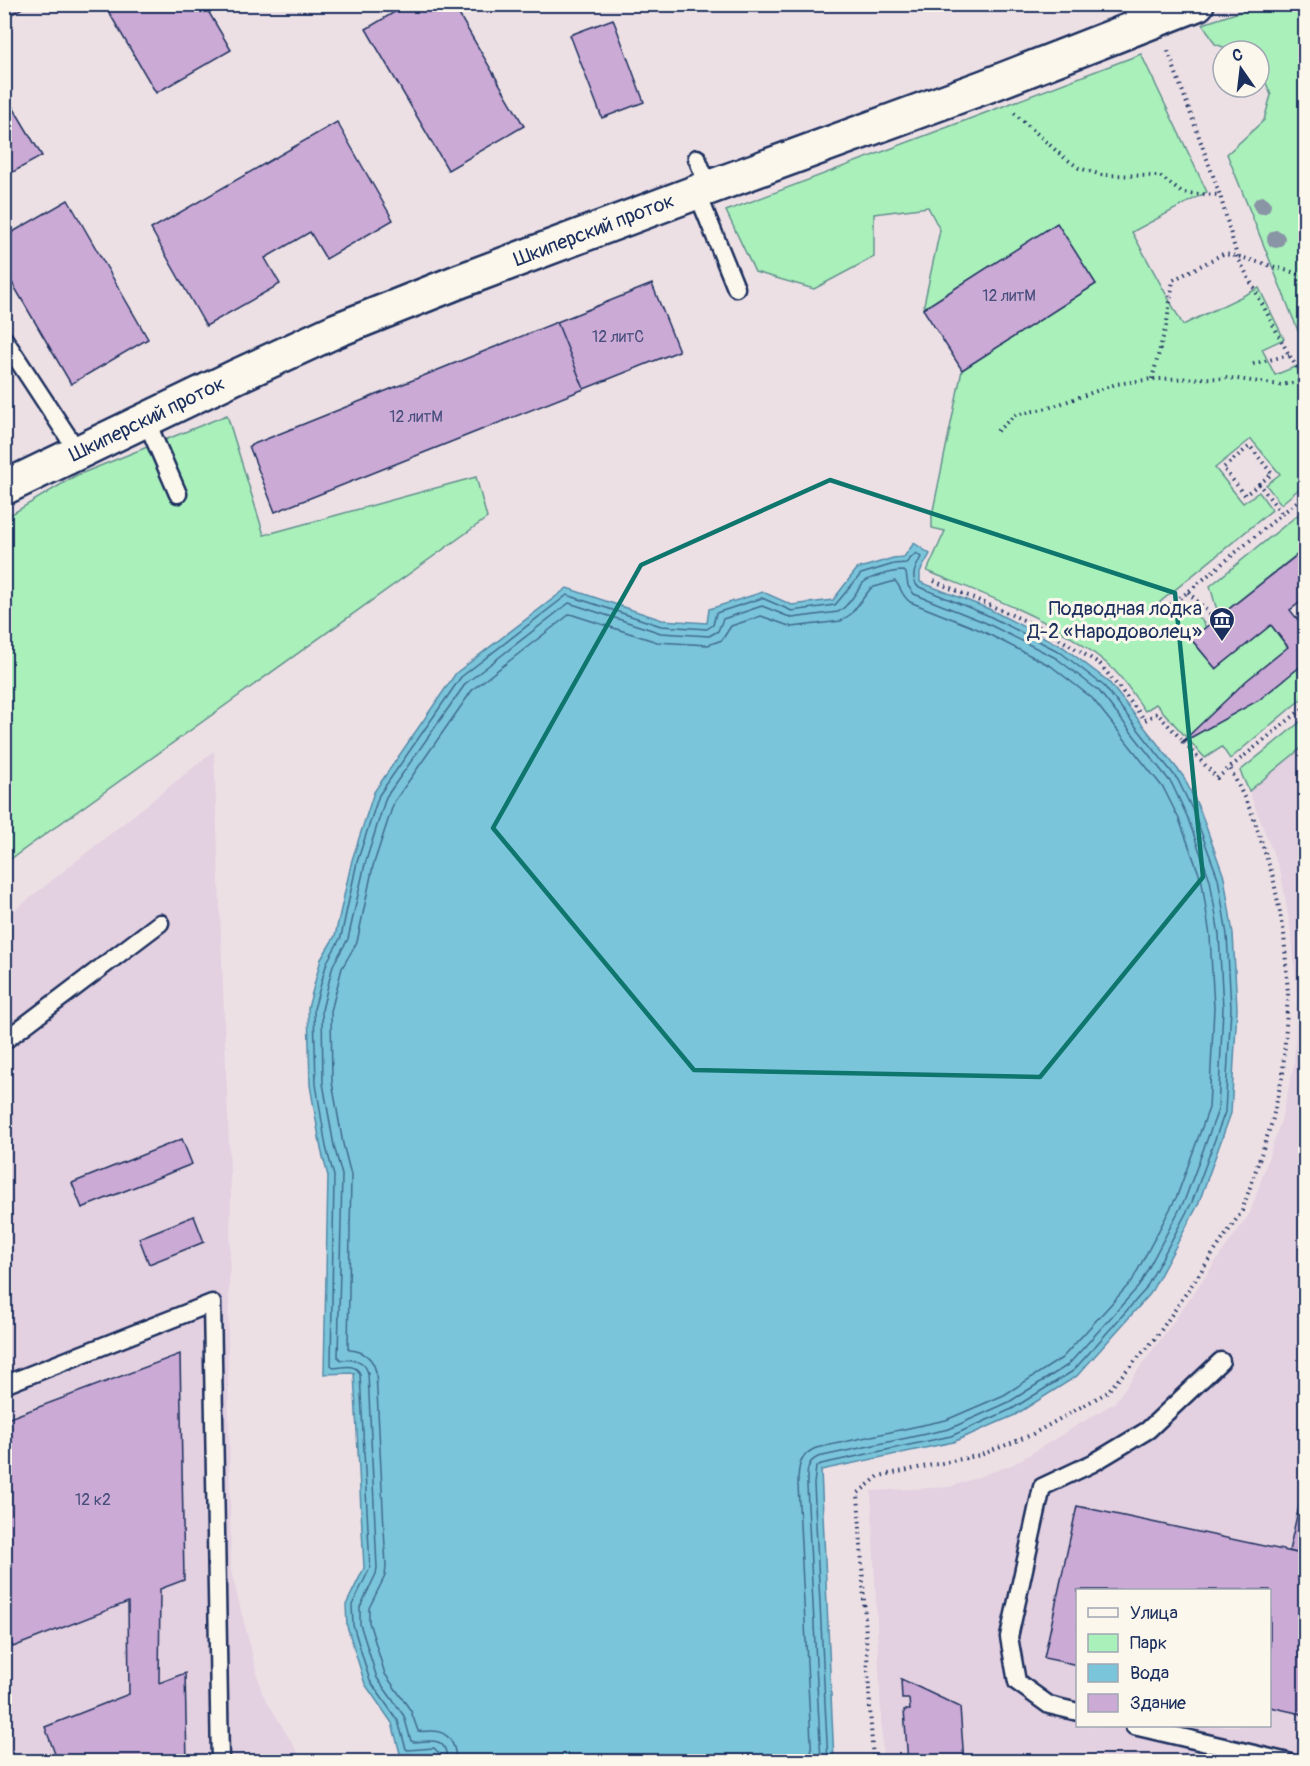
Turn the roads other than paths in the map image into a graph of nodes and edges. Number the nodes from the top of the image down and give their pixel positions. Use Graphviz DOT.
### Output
graph roads {
  1 [pos="1193,5"];
  2 [pos="1135,15"];
  3 [pos="696,158"];
  4 [pos="703,190"];
  5 [pos="735,288"];
  6 [pos="4,339"];
  7 [pos="146,420"];
  8 [pos="78,452"];
  9 [pos="4,488"];
  10 [pos="178,494"];
  11 [pos="160,922"];
  12 [pos="4,1041"];
  13 [pos="1221,1361"];
  14 [pos="4,1385"];
  15 [pos="1076,1712"];
  16 [pos="1143,1727"];
  17 [pos="220,1761"];
  18 [pos="1288,1761"];
  1 -- 2 [label="street, Шкиперский проток"];
  2 -- 4 [label="street, Шкиперский проток"];
  3 -- 4 [label="lane"];
  4 -- 5 [label="lane"];
  4 -- 7 [label="street, Шкиперский проток"];
  6 -- 8 [label="lane"];
  7 -- 8 [label="street, Шкиперский проток"];
  7 -- 10 [label="lane"];
  8 -- 9 [label="street, Шкиперский проток"];
  11 -- 12 [label="lane"];
  13 -- 15 [label="lane"];
  14 -- 17 [label="lane"];
  16 -- 18 [label="lane"];
}
